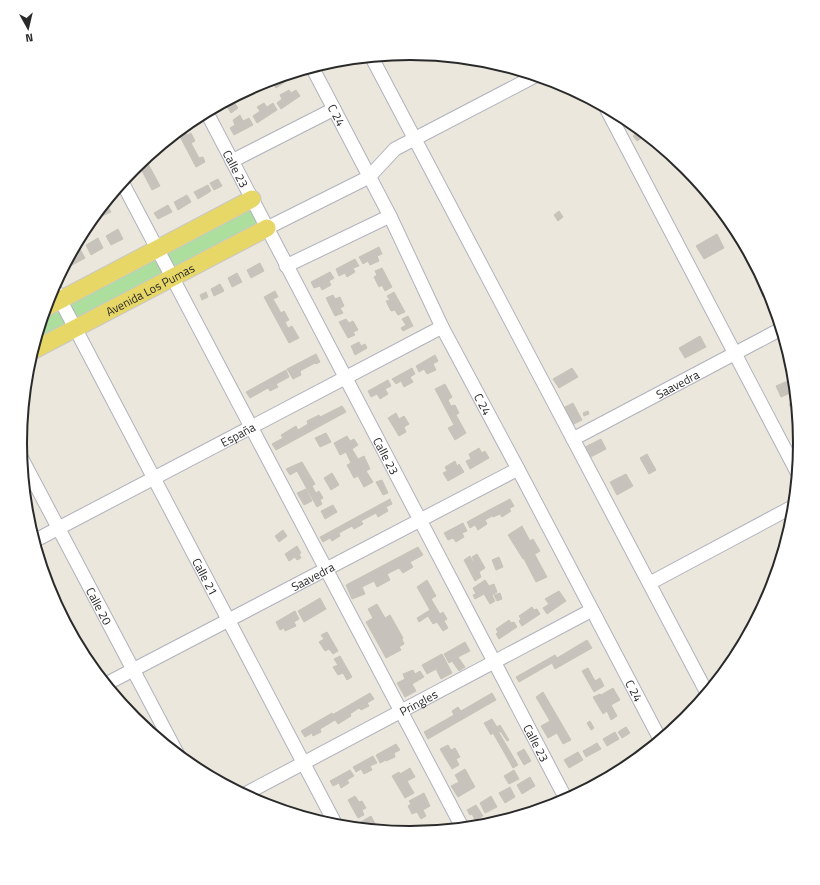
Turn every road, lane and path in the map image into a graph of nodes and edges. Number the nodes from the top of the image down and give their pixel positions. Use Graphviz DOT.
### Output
graph roads {
  1 [pos="374,61"];
  2 [pos="315,72"];
  3 [pos="531,79"];
  4 [pos="334,109"];
  5 [pos="610,116"];
  6 [pos="209,117"];
  7 [pos="414,138"];
  8 [pos="232,161"];
  9 [pos="369,177"];
  10 [pos="125,187"];
  11 [pos="252,199"];
  12 [pos="390,216"];
  13 [pos="267,228"];
  14 [pos="158,249"];
  15 [pos="286,266"];
  16 [pos="173,277"];
  17 [pos="57,293"];
  18 [pos="442,327"];
  19 [pos="75,328"];
  20 [pos="777,331"];
  21 [pos="39,347"];
  22 [pos="735,353"];
  23 [pos="345,378"];
  24 [pos="251,427"];
  25 [pos="573,439"];
  26 [pos="792,463"];
  27 [pos="518,468"];
  28 [pos="28,471"];
  29 [pos="154,478"];
  30 [pos="787,510"];
  31 [pos="420,520"];
  32 [pos="58,528"];
  33 [pos="39,538"];
  34 [pos="326,569"];
  35 [pos="650,583"];
  36 [pos="592,610"];
  37 [pos="228,620"];
  38 [pos="494,662"];
  39 [pos="133,670"];
  40 [pos="111,682"];
  41 [pos="705,687"];
  42 [pos="401,712"];
  43 [pos="658,734"];
  44 [pos="171,741"];
  45 [pos="304,763"];
  46 [pos="251,791"];
  47 [pos="563,793"];
  48 [pos="332,817"];
  49 [pos="459,822"];
  1 -- 7 [label="street"];
  2 -- 4 [label="street, C 24"];
  3 -- 7 [label="street"];
  4 -- 8 [label="street"];
  4 -- 9 [label="street, C 24"];
  5 -- 22 [label="street"];
  6 -- 8 [label="street, Calle 23"];
  7 -- 9 [label="street"];
  7 -- 25 [label="street"];
  8 -- 11 [label="street, Calle 23"];
  9 -- 12 [label="street, C 24"];
  9 -- 13 [label="street"];
  10 -- 14 [label="street"];
  11 -- 13 [label="street, Calle 23"];
  11 -- 14 [label="main road"];
  12 -- 15 [label="street"];
  12 -- 18 [label="street, C 24"];
  13 -- 15 [label="street, Calle 23"];
  13 -- 16 [label="main road, Avenida Los Pumas"];
  14 -- 16 [label="street"];
  14 -- 17 [label="main road"];
  15 -- 23 [label="street, Calle 23"];
  16 -- 19 [label="main road, Avenida Los Pumas"];
  16 -- 24 [label="street"];
  17 -- 19 [label="street, Calle 21"];
  18 -- 23 [label="street, España"];
  18 -- 27 [label="street, C 24"];
  19 -- 21 [label="main road, Avenida Los Pumas"];
  19 -- 29 [label="street, Calle 21"];
  20 -- 22 [label="street, Saavedra"];
  22 -- 25 [label="street, Saavedra"];
  22 -- 26 [label="street"];
  23 -- 24 [label="street, España"];
  23 -- 31 [label="street, Calle 23"];
  24 -- 29 [label="street, España"];
  24 -- 34 [label="street"];
  25 -- 35 [label="street"];
  27 -- 31 [label="street, Saavedra"];
  27 -- 36 [label="street, C 24"];
  28 -- 32 [label="street, Calle 20"];
  29 -- 32 [label="street, España"];
  29 -- 37 [label="street, Calle 21"];
  30 -- 35 [label="street"];
  31 -- 34 [label="street, Saavedra"];
  31 -- 38 [label="street, Calle 23"];
  32 -- 33 [label="street, España"];
  32 -- 39 [label="street, Calle 20"];
  34 -- 37 [label="street, Saavedra"];
  34 -- 42 [label="street"];
  35 -- 41 [label="street"];
  36 -- 38 [label="street, Pringles"];
  36 -- 43 [label="street, C 24"];
  37 -- 39 [label="street, Saavedra"];
  37 -- 45 [label="street, Calle 21"];
  38 -- 42 [label="street, Pringles"];
  38 -- 47 [label="street, Calle 23"];
  39 -- 40 [label="street, Saavedra"];
  39 -- 44 [label="street, Calle 20"];
  42 -- 45 [label="street, Pringles"];
  42 -- 49 [label="street"];
  45 -- 46 [label="street, Pringles"];
  45 -- 48 [label="street, Calle 21"];
}
